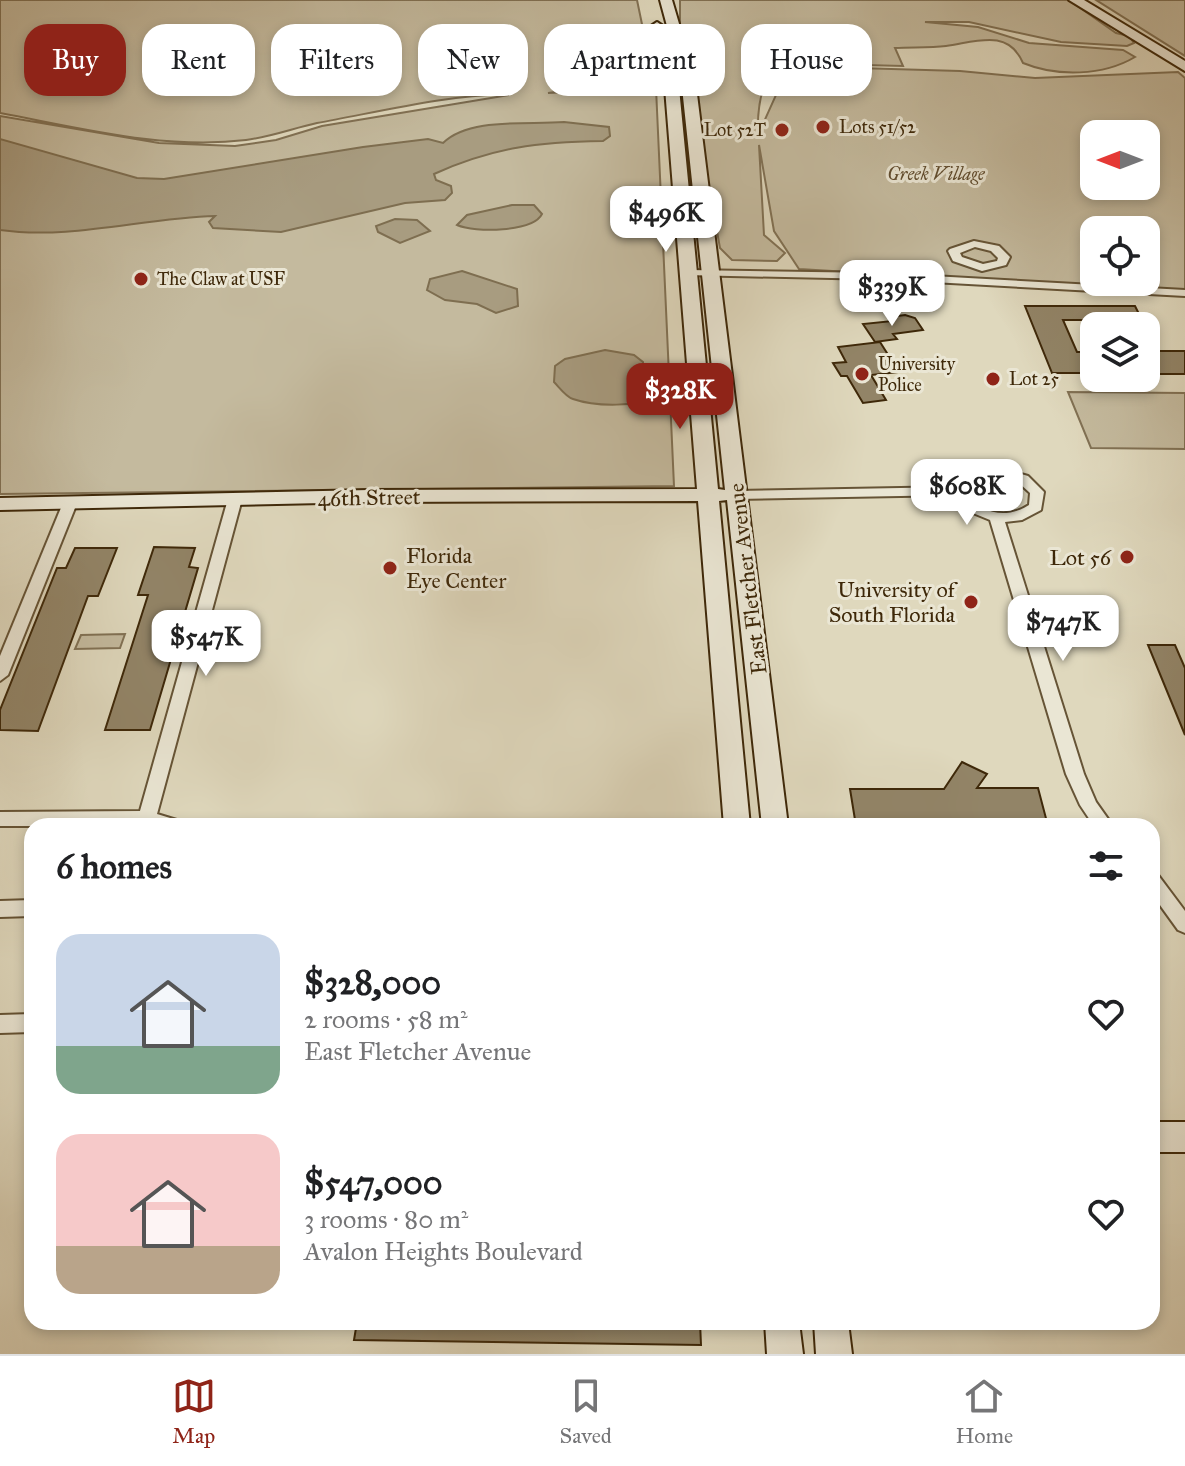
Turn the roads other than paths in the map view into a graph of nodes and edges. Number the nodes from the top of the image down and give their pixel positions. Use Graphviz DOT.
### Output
graph roads {
  1 [pos="651,0"];
  2 [pos="666,0"];
  3 [pos="1075,0"];
  4 [pos="1185,67"];
  5 [pos="707,271"];
  6 [pos="741,275"];
  7 [pos="1185,293"];
  8 [pos="961,491"];
  9 [pos="707,495"];
  10 [pos="737,495"];
  11 [pos="235,499"];
  12 [pos="70,503"];
  13 [pos="0,504"];
  14 [pos="996,517"];
  15 [pos="0,675"];
  16 [pos="147,818"];
  17 [pos="736,818"];
  18 [pos="774,818"];
  19 [pos="1098,818"];
  20 [pos="0,819"];
  21 [pos="24,819"];
  22 [pos="1160,891"];
  23 [pos="24,908"];
  24 [pos="0,909"];
  25 [pos="1185,925"];
  26 [pos="24,1023"];
  27 [pos="0,1024"];
  28 [pos="1160,1137"];
  29 [pos="1185,1137"];
  30 [pos="783,1330"];
  31 [pos="832,1330"];
  32 [pos="785,1354"];
  33 [pos="834,1354"];
  1 -- 5 [label="main road, East Fletcher Avenue"];
  2 -- 5 [label="main road, East Fletcher Avenue"];
  3 -- 4 [label="main road"];
  5 -- 6 [label="street"];
  5 -- 6 [label="street"];
  5 -- 9 [label="main road, East Fletcher Avenue"];
  5 -- 10 [label="main road, East Fletcher Avenue"];
  6 -- 7 [label="street"];
  8 -- 10 [label="street"];
  8 -- 14 [label="street"];
  8 -- 14 [label="street"];
  9 -- 10 [label="main road, 46th Street"];
  9 -- 11 [label="main road, 46th Street"];
  9 -- 17 [label="main road, East Fletcher Avenue"];
  10 -- 18 [label="main road, East Fletcher Avenue"];
  11 -- 12 [label="main road, 46th Street"];
  11 -- 16 [label="street"];
  12 -- 13 [label="main road, 46th Street"];
  12 -- 15 [label="street"];
  14 -- 19 [label="street"];
  20 -- 21 [label="street"];
  22 -- 25 [label="street"];
  23 -- 24 [label="street"];
  26 -- 27 [label="street"];
  28 -- 29 [label="main road"];
  30 -- 32 [label="main road"];
  31 -- 33 [label="main road"];
}
